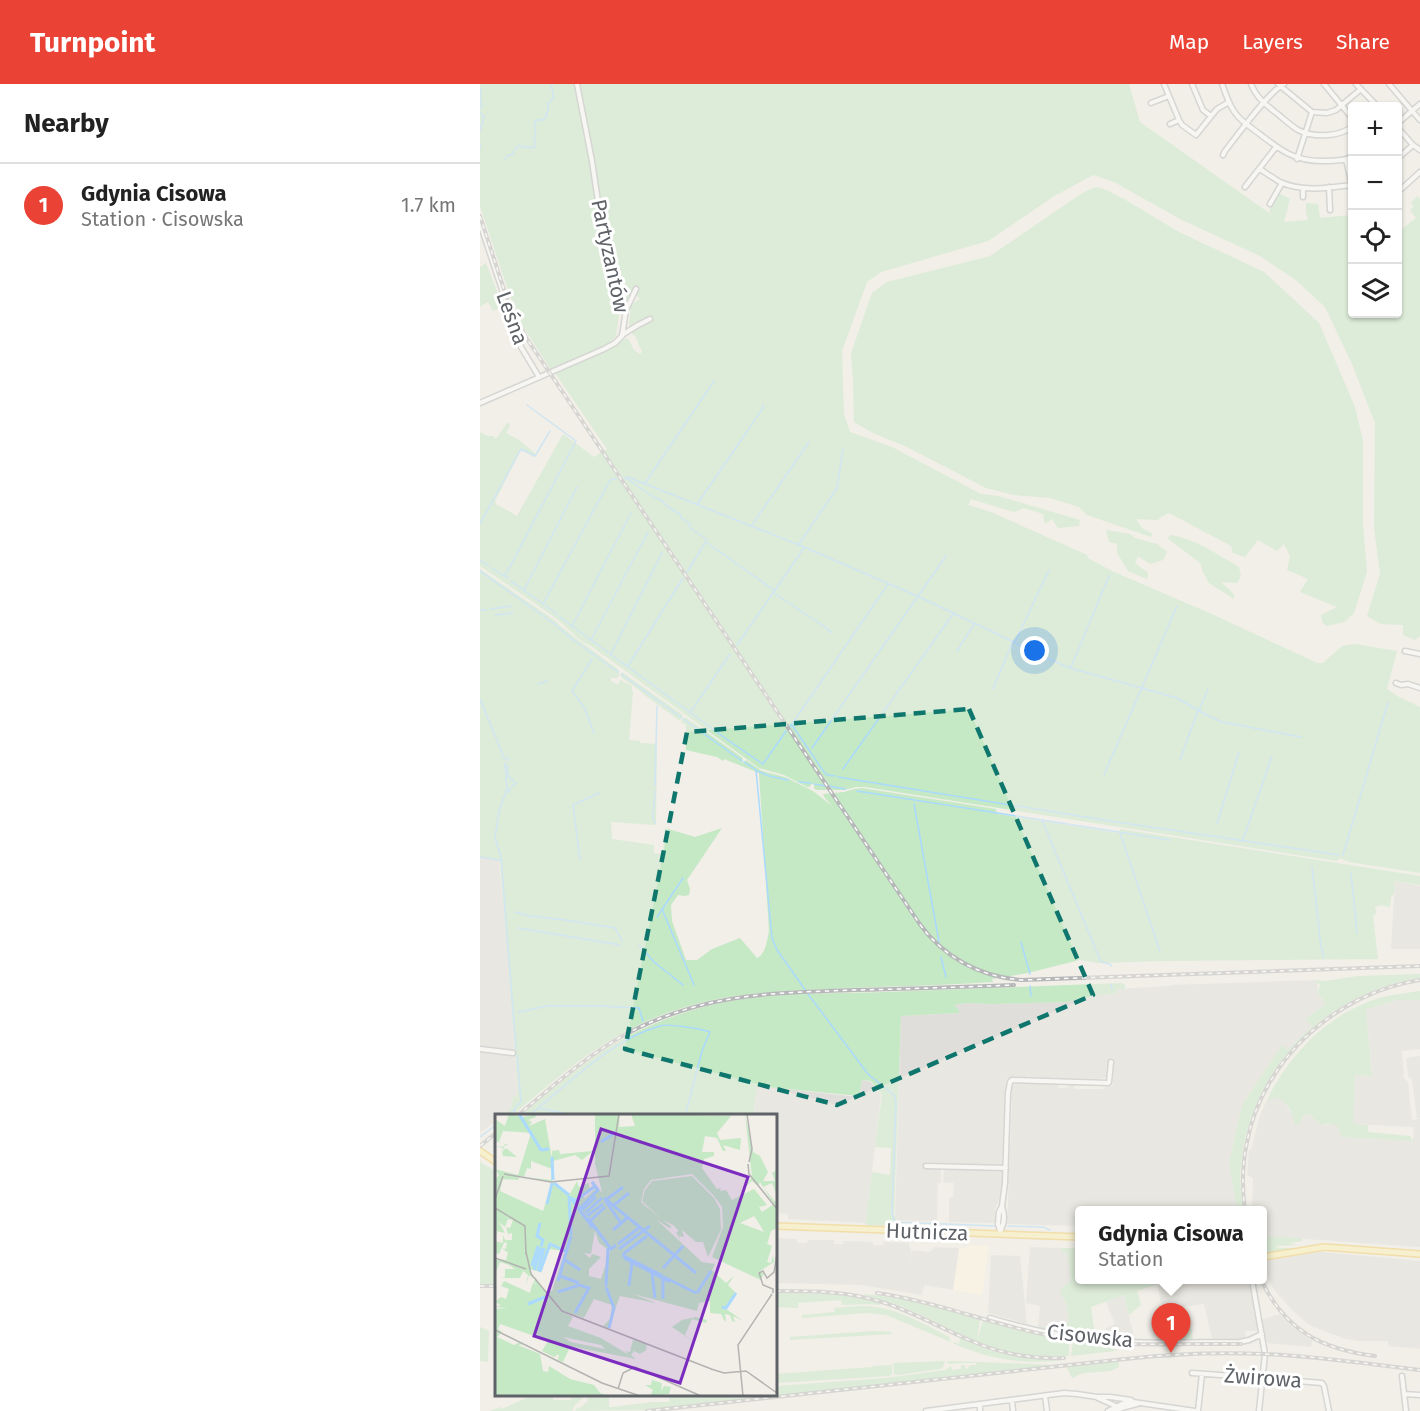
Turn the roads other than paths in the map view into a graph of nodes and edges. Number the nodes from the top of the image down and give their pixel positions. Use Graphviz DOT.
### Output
graph roads {
  1 [pos="577,84"];
  2 [pos="1164,84"];
  3 [pos="1192,84"];
  4 [pos="1223,84"];
  5 [pos="1251,84"];
  6 [pos="1324,84"];
  7 [pos="1356,84"];
  8 [pos="1389,84"];
  9 [pos="1281,85"];
  10 [pos="1361,89"];
  11 [pos="1169,96"];
  12 [pos="1229,102"];
  13 [pos="1373,102"];
  14 [pos="1264,103"];
  15 [pos="1151,104"];
  16 [pos="1420,104"];
  17 [pos="1342,105"];
  18 [pos="1412,110"];
  19 [pos="1312,112"];
  20 [pos="1348,112"];
  21 [pos="1211,116"];
  22 [pos="1402,119"];
  23 [pos="1179,120"];
  24 [pos="1420,120"];
  25 [pos="1170,124"];
  26 [pos="1246,124"];
  27 [pos="1348,129"];
  28 [pos="1305,133"];
  29 [pos="1402,133"];
  30 [pos="1413,145"];
  31 [pos="1276,147"];
  32 [pos="1420,150"];
  33 [pos="1223,155"];
  34 [pos="1400,156"];
  35 [pos="1297,159"];
  36 [pos="1346,159"];
  37 [pos="1348,168"];
  38 [pos="1260,169"];
  39 [pos="1420,172"];
  40 [pos="1282,183"];
  41 [pos="1348,186"];
  42 [pos="1245,187"];
  43 [pos="1329,187"];
  44 [pos="1304,188"];
  45 [pos="1402,188"];
  46 [pos="1303,197"];
  47 [pos="1270,204"];
  48 [pos="1330,210"];
  49 [pos="480,223"];
  50 [pos="636,289"];
  51 [pos="626,310"];
  52 [pos="650,319"];
  53 [pos="621,336"];
  54 [pos="539,377"];
  55 [pos="480,403"];
  56 [pos="1405,651"];
  57 [pos="1420,654"];
  58 [pos="1396,683"];
  59 [pos="1420,688"];
  60 [pos="480,1048"];
  61 [pos="513,1053"];
  62 [pos="1111,1062"];
  63 [pos="480,1151"];
  64 [pos="495,1161"];
  65 [pos="926,1166"];
  66 [pos="1006,1168"];
  67 [pos="777,1226"];
  68 [pos="1001,1232"];
  69 [pos="1075,1237"];
  70 [pos="1420,1254"];
  71 [pos="1267,1256"];
  72 [pos="1253,1284"];
  73 [pos="990,1318"];
  74 [pos="1262,1334"];
  75 [pos="1192,1373"];
  76 [pos="1202,1374"];
  77 [pos="1402,1376"];
  78 [pos="1262,1378"];
  79 [pos="1404,1394"];
  80 [pos="1420,1395"];
  81 [pos="1045,1396"];
  82 [pos="1097,1397"];
  83 [pos="1012,1400"];
  84 [pos="1105,1401"];
  85 [pos="1132,1402"];
  86 [pos="980,1404"];
  87 [pos="1141,1404"];
  88 [pos="1117,1409"];
  89 [pos="947,1410"];
  90 [pos="926,1411"];
  91 [pos="981,1411"];
  92 [pos="1013,1411"];
  93 [pos="1047,1411"];
  94 [pos="1108,1411"];
  95 [pos="1196,1411"];
  96 [pos="1259,1411"];
  97 [pos="1329,1411"];
  98 [pos="1406,1411"];
  1 -- 51 [label="street, Partyzantów"];
  2 -- 11 [label="street"];
  3 -- 21 [label="street"];
  4 -- 12 [label="street"];
  5 -- 14 [label="street"];
  6 -- 17 [label="street"];
  7 -- 10 [label="street"];
  8 -- 18 [label="street"];
  9 -- 14 [label="street"];
  9 -- 19 [label="street"];
  10 -- 13 [label="street"];
  10 -- 17 [label="street"];
  11 -- 15 [label="street"];
  11 -- 23 [label="street"];
  12 -- 21 [label="street"];
  12 -- 26 [label="street"];
  14 -- 26 [label="street"];
  14 -- 28 [label="street"];
  16 -- 18 [label="street"];
  17 -- 19 [label="street"];
  17 -- 20 [label="street"];
  18 -- 22 [label="street"];
  18 -- 24 [label="street"];
  19 -- 28 [label="street"];
  21 -- 23 [label="street"];
  23 -- 25 [label="street"];
  26 -- 31 [label="street"];
  26 -- 33 [label="street"];
  27 -- 28 [label="street"];
  28 -- 35 [label="street"];
  29 -- 30 [label="street"];
  30 -- 32 [label="street"];
  30 -- 34 [label="street"];
  31 -- 35 [label="street"];
  31 -- 38 [label="street"];
  35 -- 36 [label="street"];
  36 -- 37 [label="street"];
  38 -- 40 [label="street"];
  38 -- 42 [label="street"];
  39 -- 45 [label="street"];
  40 -- 44 [label="street"];
  40 -- 47 [label="street"];
  41 -- 43 [label="street"];
  43 -- 44 [label="street"];
  43 -- 48 [label="street"];
  44 -- 46 [label="street"];
  49 -- 54 [label="street, Leśna"];
  50 -- 51 [label="street"];
  51 -- 53 [label="street, Partyzantów"];
  52 -- 53 [label="street"];
  53 -- 54 [label="street, Partyzantów"];
  54 -- 55 [label="street, Partyzantów"];
  56 -- 57 [label="street"];
  58 -- 59 [label="street"];
  60 -- 61 [label="street"];
  62 -- 66 [label="street"];
  63 -- 64 [label="main road"];
  65 -- 66 [label="street"];
  66 -- 68 [label="street"];
  67 -- 68 [label="main road, Hutnicza"];
  68 -- 69 [label="main road, Hutnicza"];
  70 -- 71 [label="main road"];
  72 -- 74 [label="street"];
  73 -- 74 [label="street, Cisowska"];
  74 -- 78 [label="street"];
  75 -- 76 [label="street, Żwirowa"];
  76 -- 78 [label="street, Żwirowa"];
  76 -- 95 [label="street, Żwirowa"];
  77 -- 79 [label="street"];
  78 -- 96 [label="street"];
  78 -- 97 [label="street, Żwirowa"];
  79 -- 80 [label="street"];
  79 -- 98 [label="street"];
  81 -- 82 [label="street"];
  81 -- 83 [label="street"];
  81 -- 93 [label="street"];
  82 -- 84 [label="street"];
  82 -- 85 [label="street"];
  83 -- 86 [label="street"];
  83 -- 92 [label="street"];
  84 -- 88 [label="street"];
  84 -- 94 [label="street"];
  85 -- 87 [label="street"];
  85 -- 88 [label="street"];
  86 -- 89 [label="street"];
  86 -- 91 [label="street"];
  87 -- 88 [label="street"];
  87 -- 95 [label="street"];
  88 -- 94 [label="street"];
  89 -- 90 [label="street"];
}
